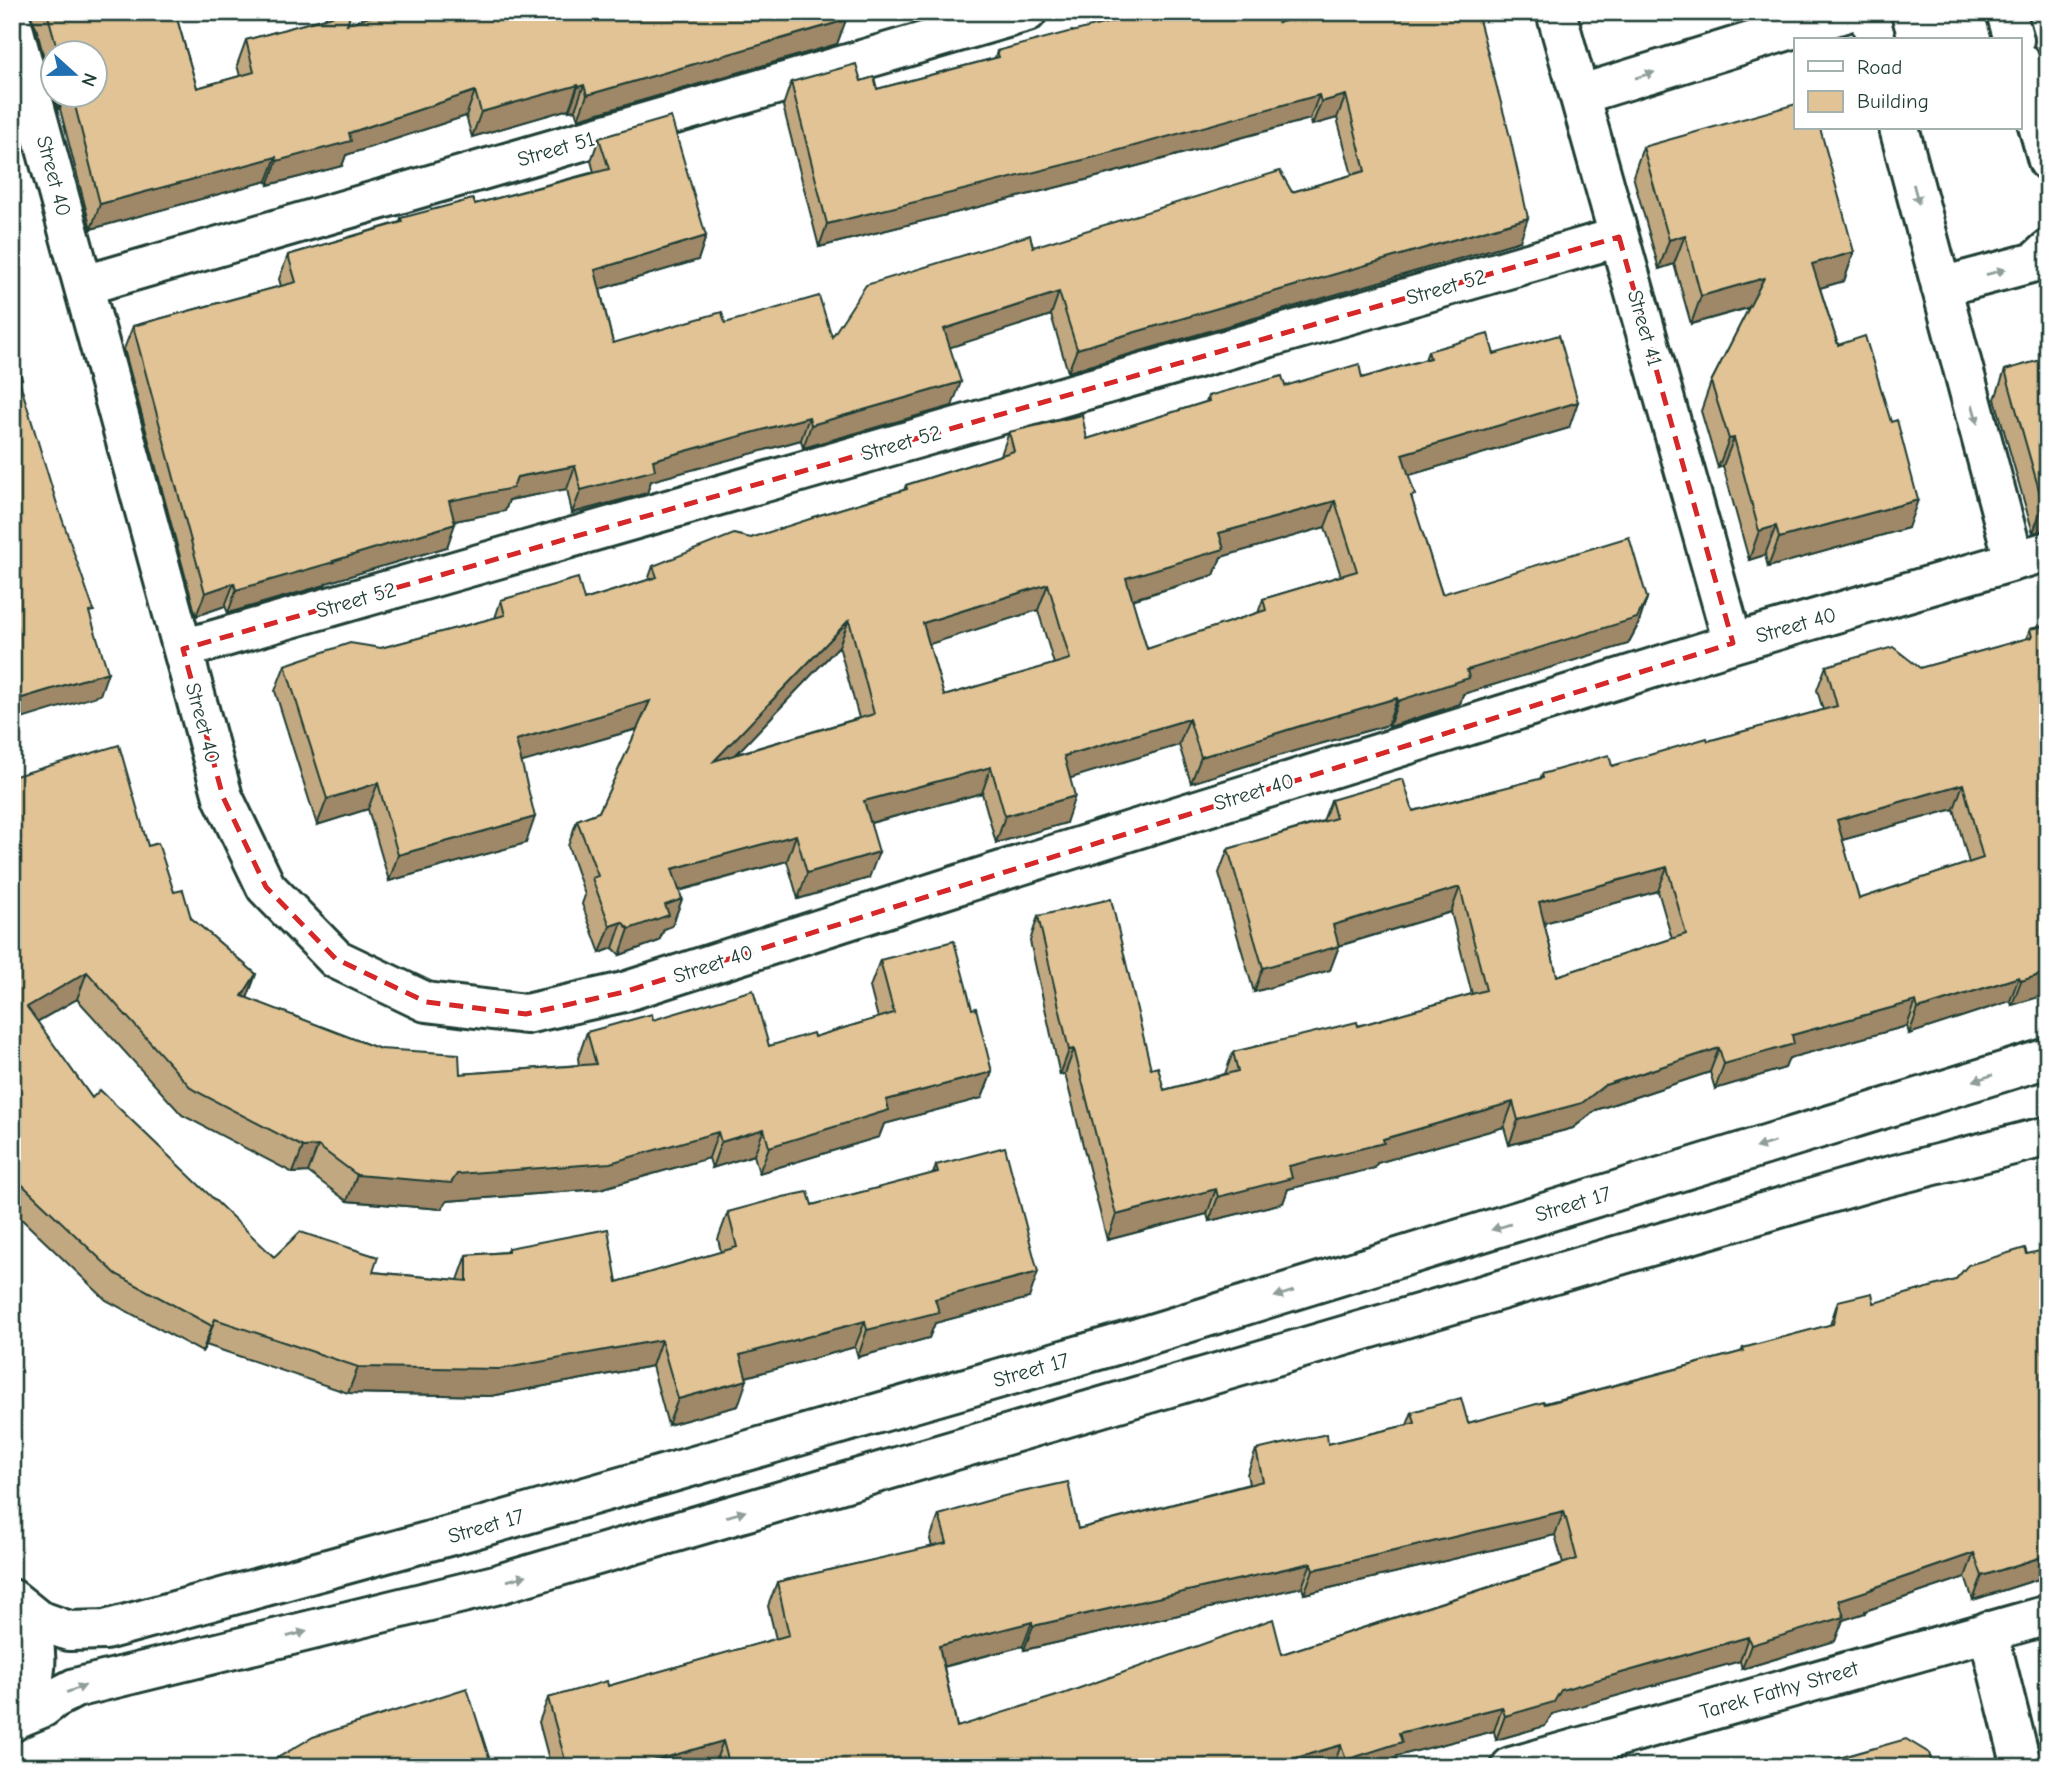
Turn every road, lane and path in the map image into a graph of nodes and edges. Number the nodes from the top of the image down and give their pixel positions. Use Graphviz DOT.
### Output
graph roads {
  1 [pos="1027,12"];
  2 [pos="1556,12"];
  3 [pos="1847,12"];
  4 [pos="1868,12"];
  5 [pos="2006,12"];
  6 [pos="12,24"];
  7 [pos="1875,38"];
  8 [pos="2013,38"];
  9 [pos="2022,68"];
  10 [pos="1579,95"];
  11 [pos="1900,130"];
  12 [pos="2048,161"];
  13 [pos="1619,237"];
  14 [pos="2048,250"];
  15 [pos="85,285"];
  16 [pos="1941,287"];
  17 [pos="2031,555"];
  18 [pos="1733,643"];
  19 [pos="183,649"];
  20 [pos="2048,1058"];
  21 [pos="2048,1136"];
  22 [pos="12,1600"];
  23 [pos="2048,1615"];
  24 [pos="1988,1631"];
  25 [pos="14,1720"];
  26 [pos="1511,1767"];
  27 [pos="2022,1767"];
  1 -- 15 [label="street, Street 51"];
  2 -- 10 [label="street, Street 41"];
  10 -- 3 [label="street, one-way"];
  4 -- 7 [label="street"];
  5 -- 8 [label="street"];
  6 -- 15 [label="street, Street 40"];
  9 -- 12 [label="street"];
  10 -- 13 [label="street, Street 41"];
  11 -- 16 [label="street, one-way"];
  13 -- 18 [label="street, Street 41"];
  13 -- 19 [label="street, Street 52"];
  16 -- 14 [label="street, one-way"];
  15 -- 19 [label="street, Street 40"];
  16 -- 17 [label="street, one-way"];
  17 -- 18 [label="street, Street 40"];
  18 -- 19 [label="street, Street 40"];
  20 -- 22 [label="street, Street 17, one-way"];
  25 -- 21 [label="street, one-way"];
  22 -- 25 [label="street"];
  23 -- 24 [label="street, Tarek Fathy Street"];
  24 -- 26 [label="street, Tarek Fathy Street"];
  24 -- 27 [label="street"];
}
